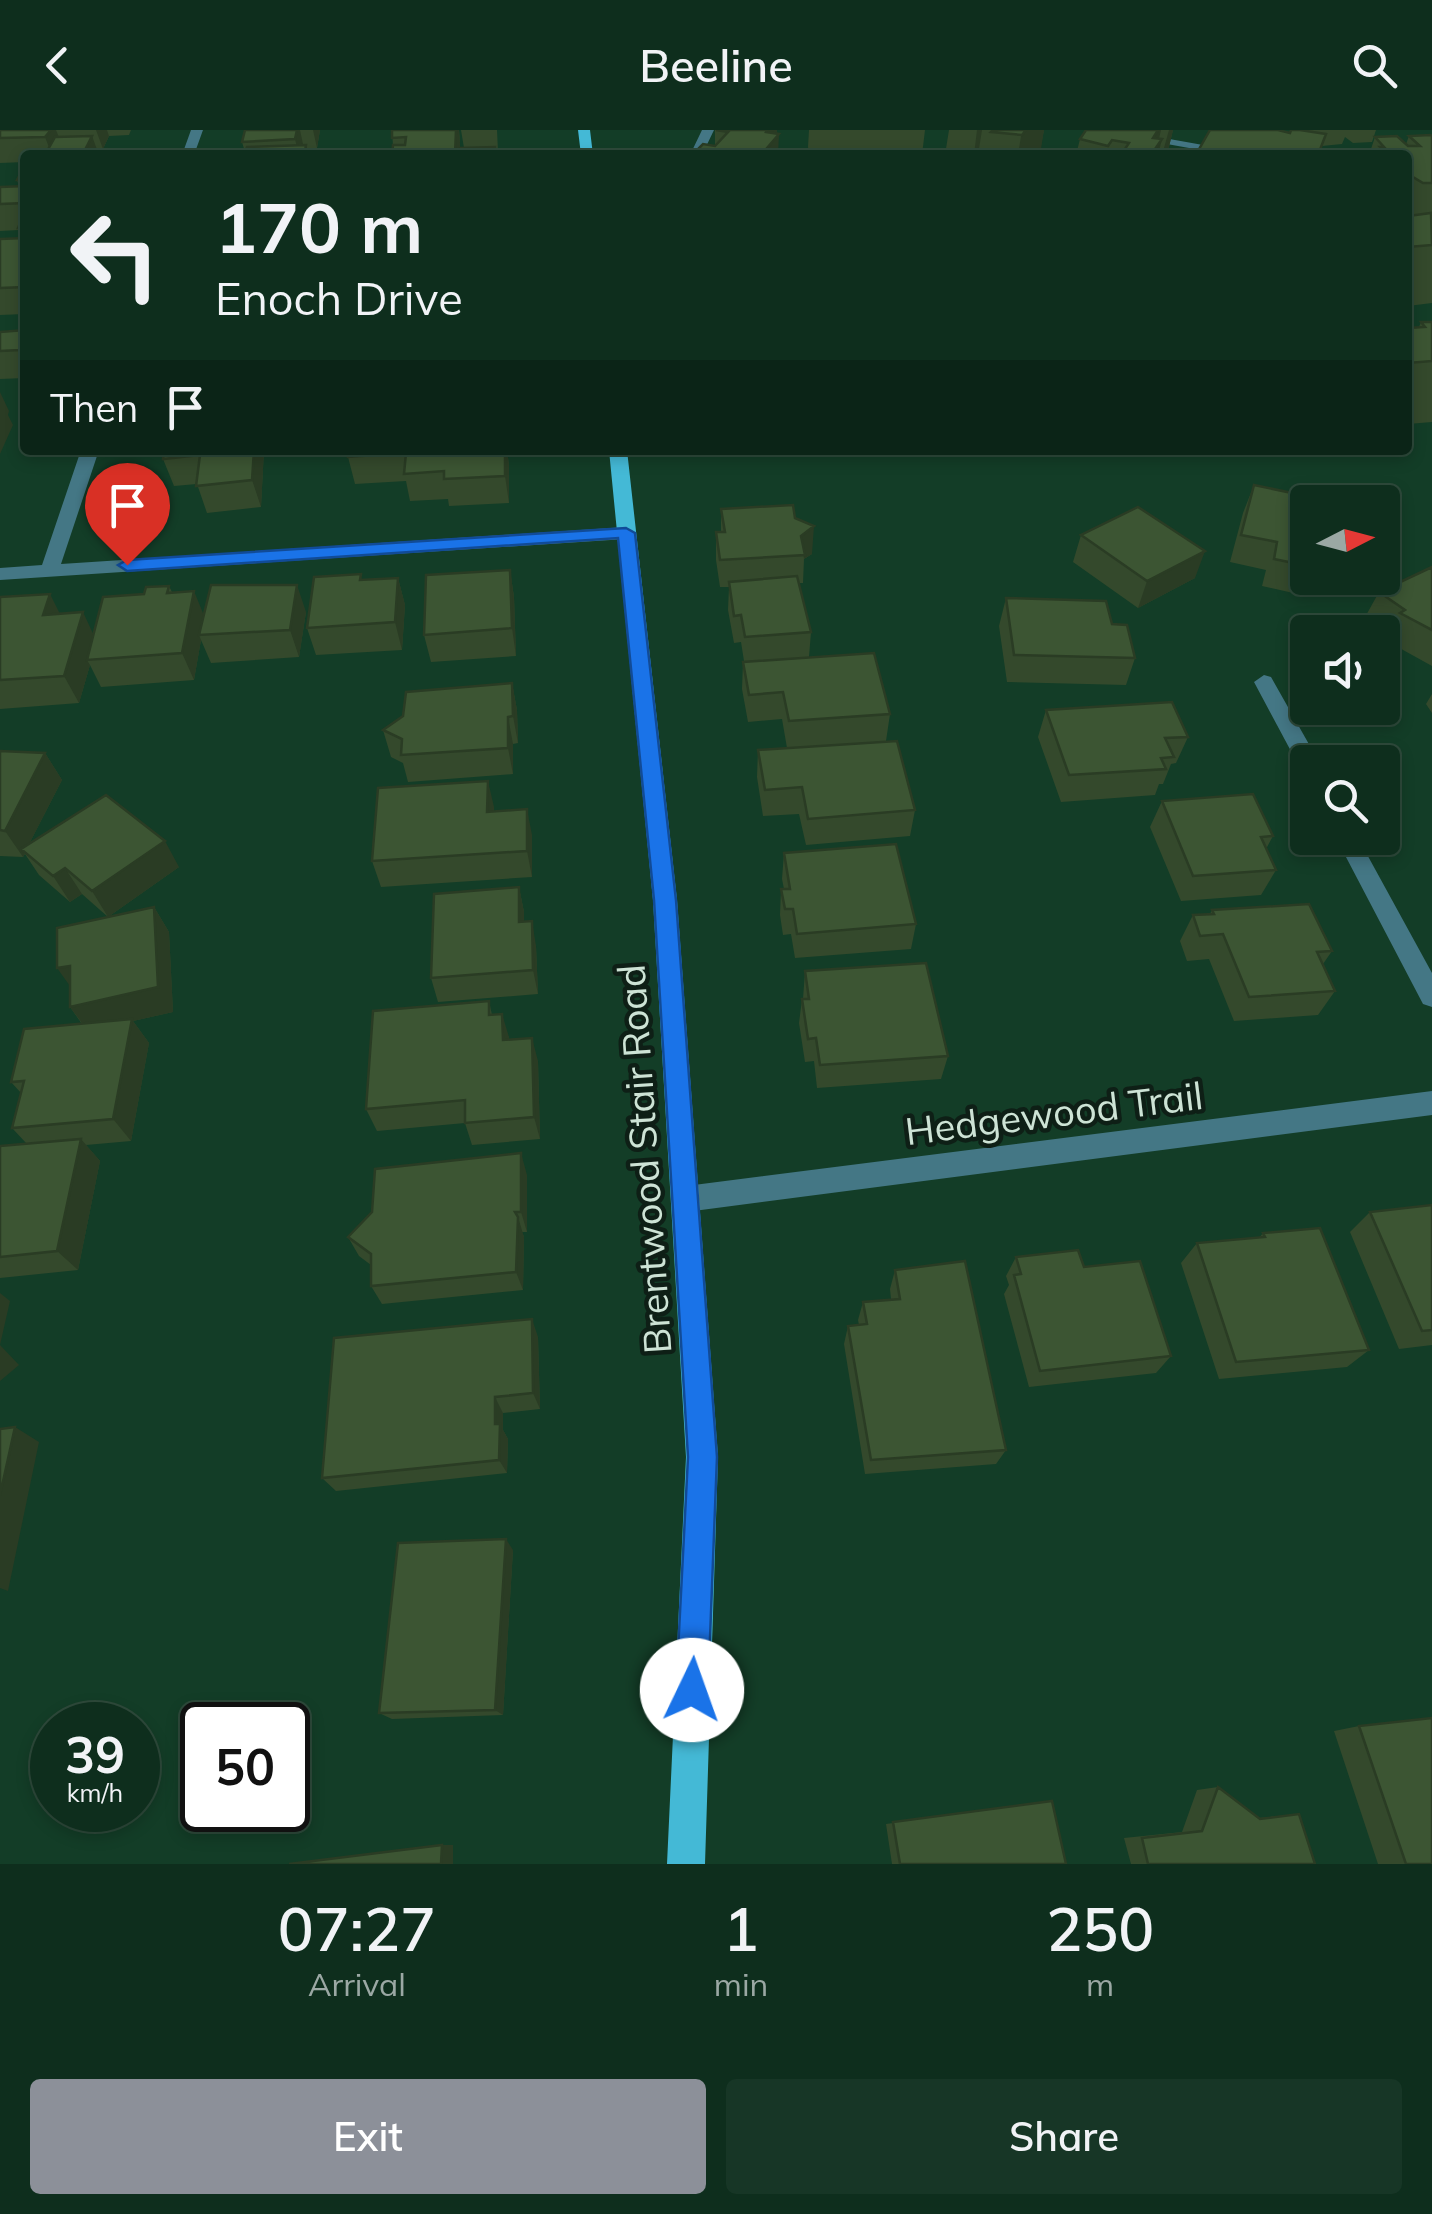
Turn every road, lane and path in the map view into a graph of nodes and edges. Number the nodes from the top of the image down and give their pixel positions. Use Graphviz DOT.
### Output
graph roads {
  1 [pos="1095,130"];
  2 [pos="1221,150"];
  3 [pos="88,455"];
  4 [pos="618,455"];
  5 [pos="626,533"];
  6 [pos="50,570"];
  7 [pos="0,574"];
  8 [pos="1264,682"];
  9 [pos="1298,745"];
  10 [pos="1356,855"];
  11 [pos="1432,996"];
  12 [pos="1432,1103"];
  13 [pos="686,1199"];
  14 [pos="686,1864"];
  1 -- 2 [label="street"];
  3 -- 6 [label="street"];
  4 -- 5 [label="main road, Brentwood Stair Road"];
  5 -- 6 [label="street"];
  5 -- 13 [label="main road, Brentwood Stair Road"];
  6 -- 7 [label="street"];
  8 -- 9 [label="street"];
  10 -- 11 [label="street"];
  12 -- 13 [label="street, Hedgewood Trail"];
  13 -- 14 [label="main road, Brentwood Stair Road"];
}
